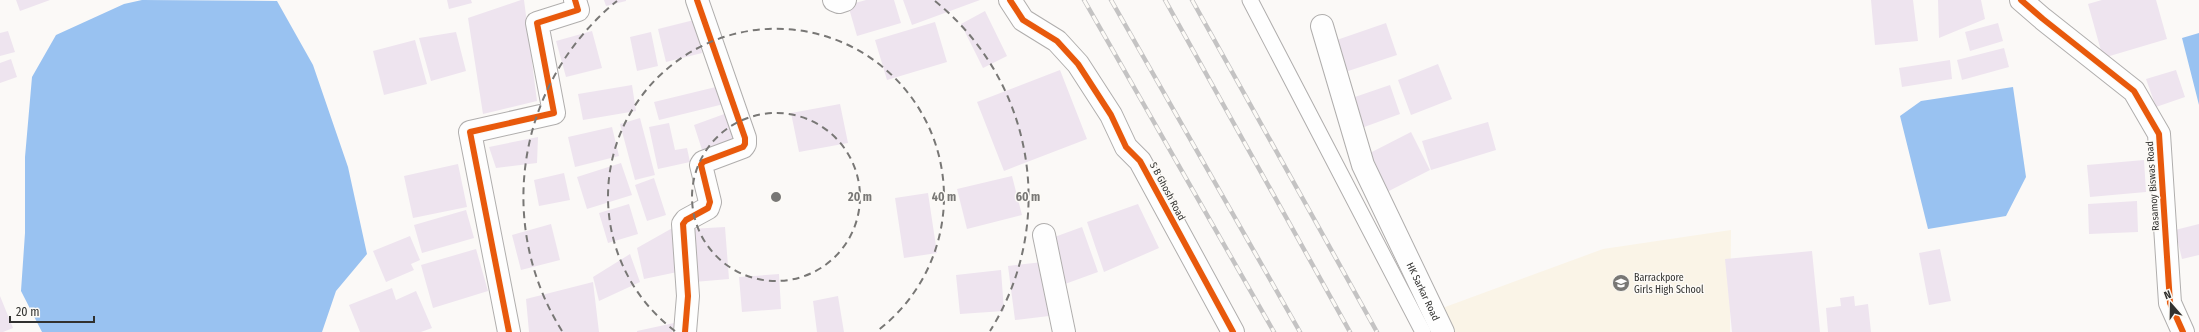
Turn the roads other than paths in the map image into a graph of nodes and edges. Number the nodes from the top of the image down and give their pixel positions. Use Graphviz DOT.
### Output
graph roads {
  1 [pos="575,0"];
  2 [pos="697,0"];
  3 [pos="834,0"];
  4 [pos="845,0"];
  5 [pos="1010,0"];
  6 [pos="1250,0"];
  7 [pos="2021,0"];
  8 [pos="1322,26"];
  9 [pos="1044,235"];
  10 [pos="509,332"];
  11 [pos="685,332"];
  12 [pos="1064,332"];
  13 [pos="1233,332"];
  14 [pos="1423,332"];
  15 [pos="1443,332"];
  16 [pos="2183,332"];
  1 -- 10 [label="street"];
  2 -- 11 [label="street"];
  3 -- 4 [label="street"];
  5 -- 13 [label="street, S B Ghosh Road"];
  6 -- 14 [label="lane"];
  7 -- 16 [label="street, Rasamoy Biswas Road"];
  8 -- 15 [label="street, HK Sarkar Road"];
  9 -- 12 [label="street"];
}
